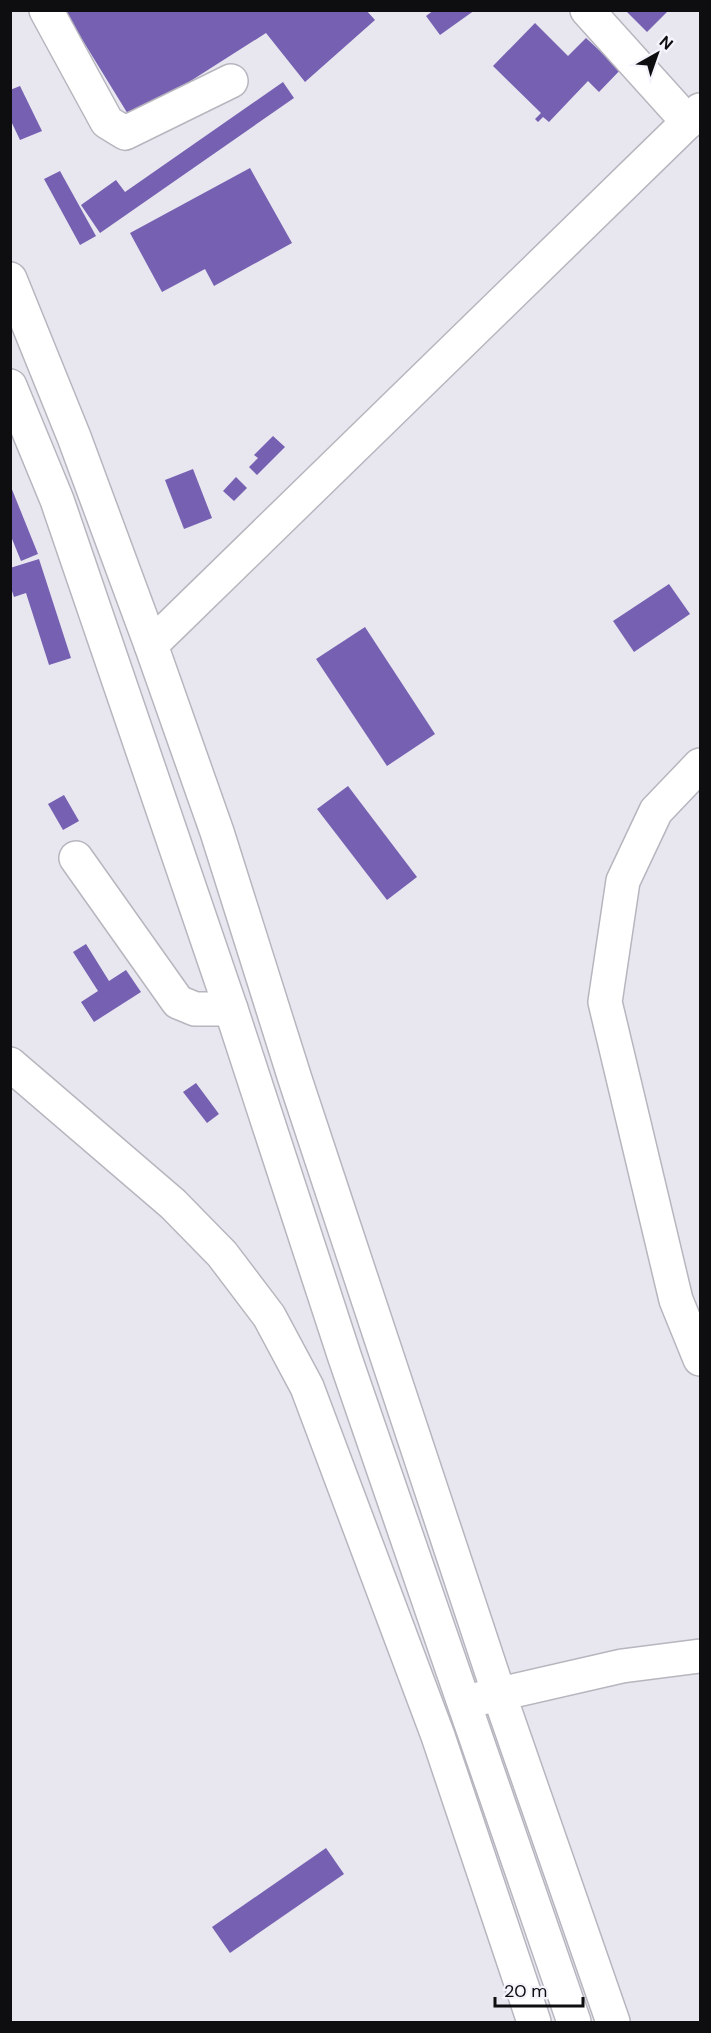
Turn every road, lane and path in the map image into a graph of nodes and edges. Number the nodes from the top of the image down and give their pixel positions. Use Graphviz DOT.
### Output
graph roads {
  1 [pos="46,10"];
  2 [pos="587,10"];
  3 [pos="231,81"];
  4 [pos="694,116"];
  5 [pos="10,279"];
  6 [pos="10,386"];
  7 [pos="151,645"];
  8 [pos="700,765"];
  9 [pos="76,858"];
  10 [pos="231,1009"];
  11 [pos="10,1064"];
  12 [pos="700,1359"];
  13 [pos="700,1656"];
  14 [pos="499,1694"];
  15 [pos="465,1702"];
  16 [pos="534,2022"];
  17 [pos="574,2022"];
  18 [pos="613,2022"];
  1 -- 3 [label="street"];
  2 -- 4 [label="street"];
  4 -- 7 [label="street"];
  5 -- 7 [label="street"];
  6 -- 10 [label="street"];
  7 -- 14 [label="street"];
  8 -- 12 [label="street"];
  9 -- 10 [label="street"];
  10 -- 15 [label="street"];
  11 -- 16 [label="street"];
  13 -- 14 [label="street"];
  14 -- 15 [label="street"];
  14 -- 18 [label="street"];
  15 -- 17 [label="street"];
}
